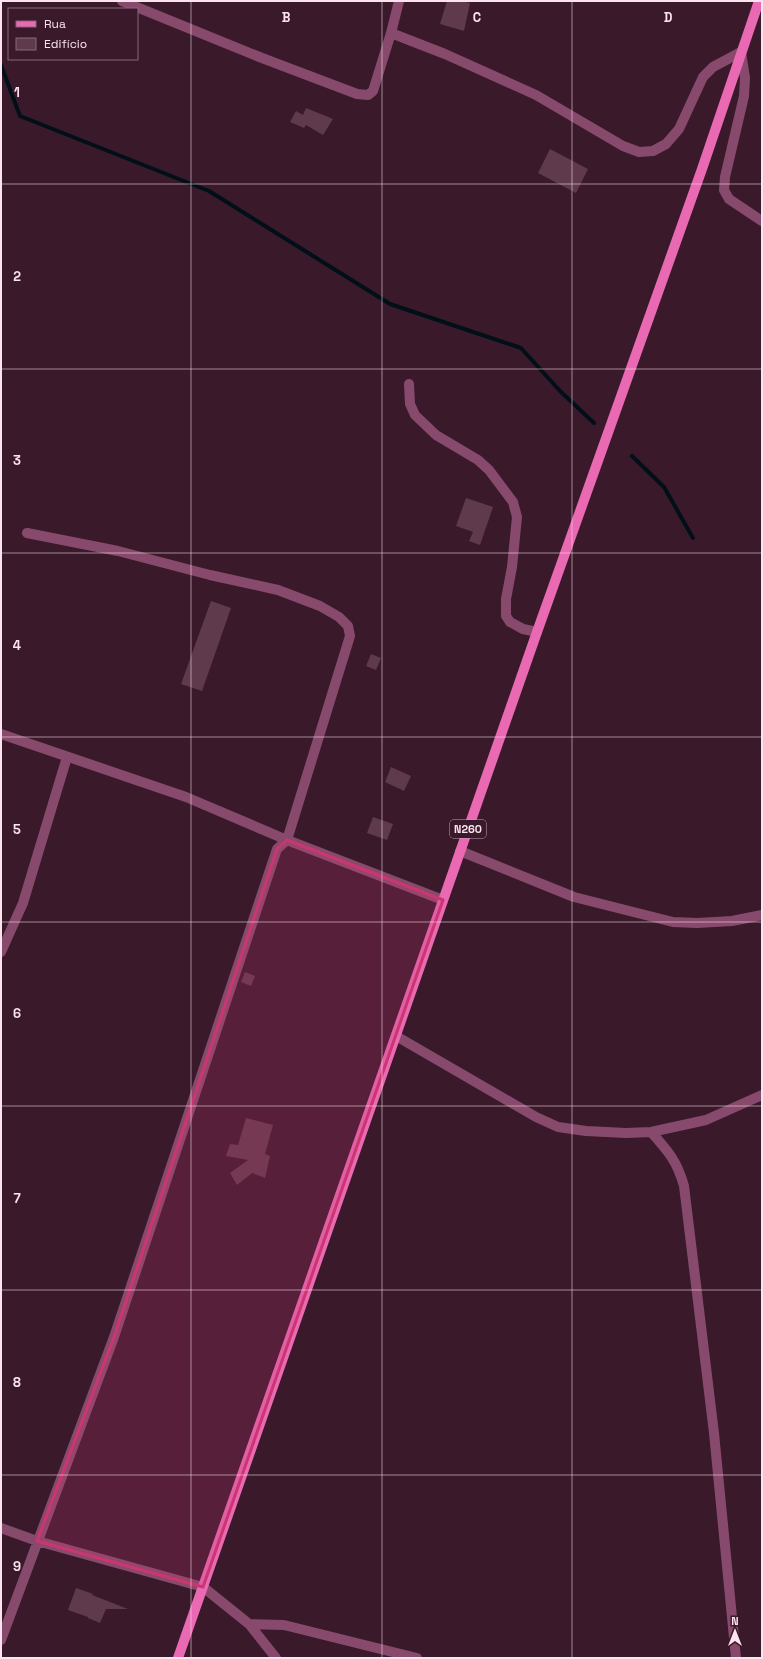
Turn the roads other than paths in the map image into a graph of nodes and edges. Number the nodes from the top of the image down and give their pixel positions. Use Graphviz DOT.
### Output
graph roads {
  1 [pos="122,1"];
  2 [pos="399,1"];
  3 [pos="759,1"];
  4 [pos="391,33"];
  5 [pos="741,52"];
  6 [pos="762,221"];
  7 [pos="409,384"];
  8 [pos="27,533"];
  9 [pos="537,632"];
  10 [pos="1,734"];
  11 [pos="66,757"];
  12 [pos="287,840"];
  13 [pos="460,852"];
  14 [pos="443,900"];
  15 [pos="762,915"];
  16 [pos="1,952"];
  17 [pos="396,1036"];
  18 [pos="762,1095"];
  19 [pos="651,1132"];
  20 [pos="1,1528"];
  21 [pos="37,1541"];
  22 [pos="203,1588"];
  23 [pos="248,1624"];
  24 [pos="1,1640"];
  25 [pos="178,1658"];
  26 [pos="276,1658"];
  27 [pos="417,1658"];
  28 [pos="736,1658"];
  1 -- 4 [label="street"];
  2 -- 4 [label="street"];
  3 -- 5 [label="main road, N260"];
  4 -- 5 [label="street"];
  5 -- 6 [label="street"];
  5 -- 9 [label="main road, N260"];
  7 -- 9 [label="street"];
  8 -- 12 [label="street"];
  9 -- 13 [label="main road, N260"];
  10 -- 11 [label="street"];
  11 -- 12 [label="street"];
  11 -- 16 [label="street"];
  12 -- 14 [label="street"];
  12 -- 21 [label="street"];
  13 -- 14 [label="main road, N260"];
  13 -- 15 [label="street"];
  14 -- 17 [label="main road, N260"];
  17 -- 19 [label="street"];
  17 -- 22 [label="main road, N260"];
  18 -- 19 [label="street"];
  19 -- 28 [label="street"];
  20 -- 21 [label="street"];
  21 -- 22 [label="street"];
  21 -- 24 [label="street"];
  22 -- 23 [label="street"];
  22 -- 25 [label="main road, N260"];
  23 -- 26 [label="street"];
  23 -- 27 [label="street"];
}
